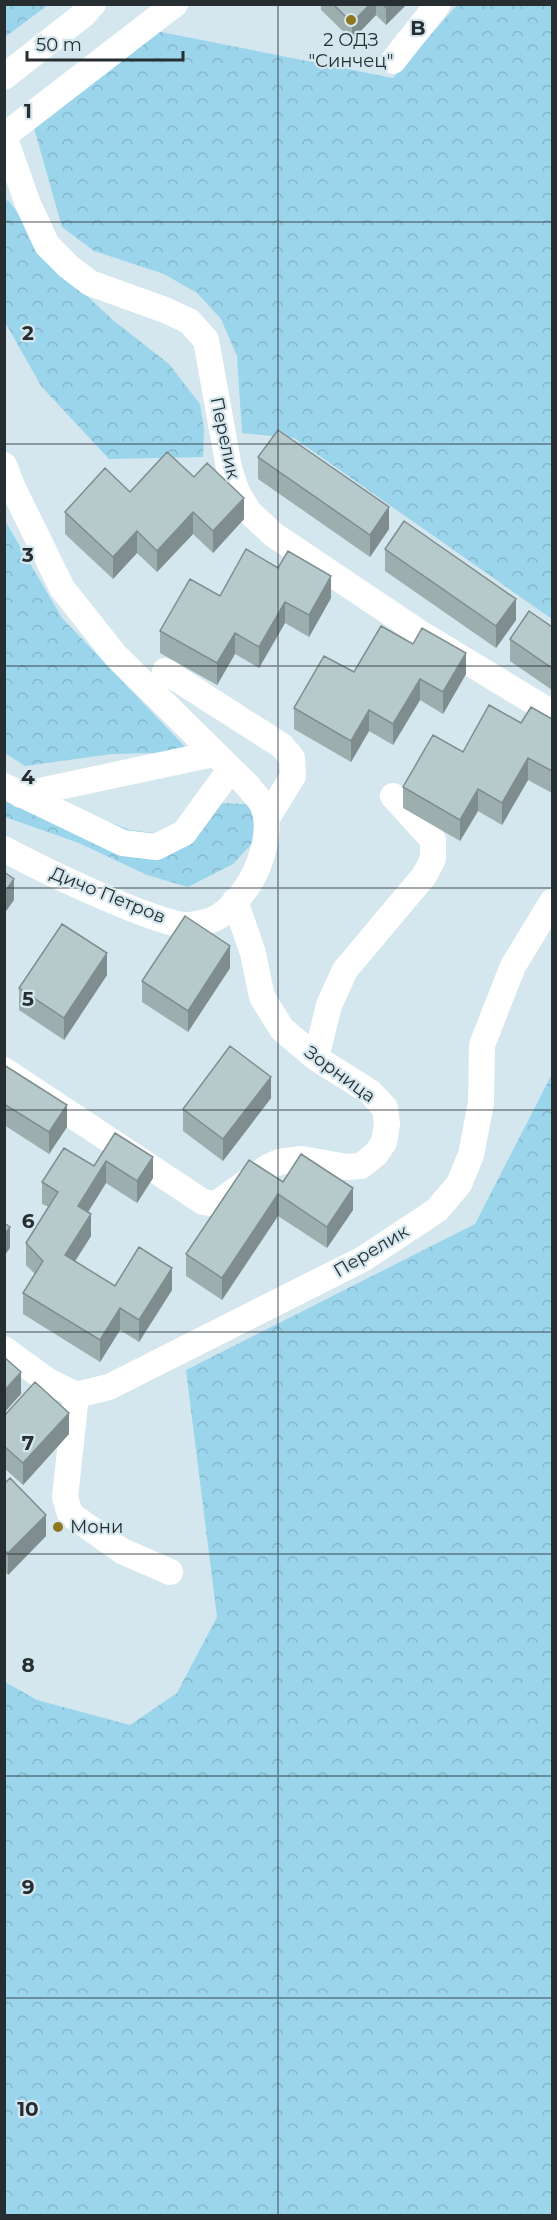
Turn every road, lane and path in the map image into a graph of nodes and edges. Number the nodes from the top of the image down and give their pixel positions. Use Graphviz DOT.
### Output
graph roads {
  1 [pos="93,4"];
  2 [pos="175,4"];
  3 [pos="438,4"];
  4 [pos="393,61"];
  5 [pos="4,77"];
  6 [pos="4,136"];
  7 [pos="4,465"];
  8 [pos="165,671"];
  9 [pos="552,713"];
  10 [pos="222,762"];
  11 [pos="13,791"];
  12 [pos="393,796"];
  13 [pos="267,818"];
  14 [pos="4,849"];
  15 [pos="236,901"];
  16 [pos="552,902"];
  17 [pos="316,1058"];
  18 [pos="4,1070"];
  19 [pos="4,1349"];
  20 [pos="76,1395"];
  21 [pos="170,1572"];
  1 -- 5 [label="street"];
  2 -- 6 [label="street"];
  3 -- 4 [label="street"];
  6 -- 9 [label="street, Перелик"];
  7 -- 10 [label="street"];
  8 -- 13 [label="street"];
  10 -- 11 [label="street"];
  10 -- 11 [label="street"];
  10 -- 13 [label="street"];
  12 -- 17 [label="street"];
  13 -- 15 [label="street, Дичо Петров"];
  14 -- 15 [label="street, Дичо Петров"];
  15 -- 17 [label="street, Зорница"];
  16 -- 20 [label="street, Перелик"];
  17 -- 18 [label="street, Зорница"];
  19 -- 20 [label="street"];
  20 -- 21 [label="street"];
}
